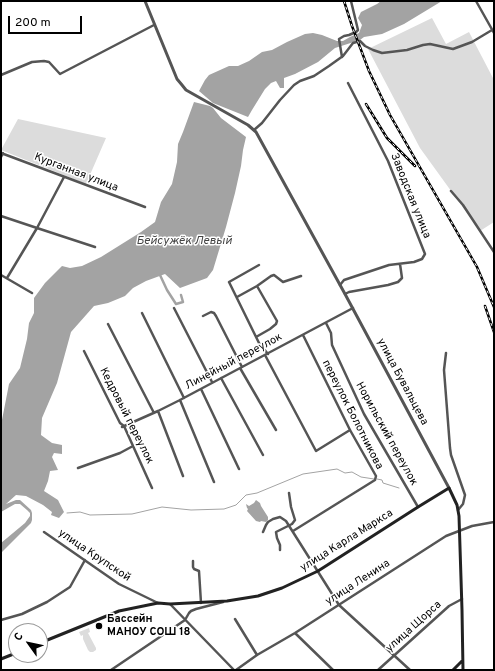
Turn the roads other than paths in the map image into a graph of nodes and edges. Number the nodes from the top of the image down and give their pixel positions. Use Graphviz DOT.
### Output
graph roads {
  1 [pos="145,1"];
  2 [pos="351,1"];
  3 [pos="476,1"];
  4 [pos="154,25"];
  5 [pos="492,30"];
  6 [pos="494,33"];
  7 [pos="342,57"];
  8 [pos="1,75"];
  9 [pos="348,82"];
  10 [pos="254,130"];
  11 [pos="2,153"];
  12 [pos="1,157"];
  13 [pos="64,177"];
  14 [pos="451,191"];
  15 [pos="144,207"];
  16 [pos="1,216"];
  17 [pos="37,228"];
  18 [pos="95,247"];
  19 [pos="494,252"];
  20 [pos="400,264"];
  21 [pos="260,265"];
  22 [pos="1,275"];
  23 [pos="301,276"];
  24 [pos="7,278"];
  25 [pos="340,285"];
  26 [pos="257,286"];
  27 [pos="32,293"];
  28 [pos="345,294"];
  29 [pos="236,297"];
  30 [pos="174,308"];
  31 [pos="352,308"];
  32 [pos="142,313"];
  33 [pos="203,316"];
  34 [pos="326,323"];
  35 [pos="108,324"];
  36 [pos="303,336"];
  37 [pos="256,337"];
  38 [pos="84,351"];
  39 [pos="446,353"];
  40 [pos="267,355"];
  41 [pos="241,367"];
  42 [pos="220,378"];
  43 [pos="212,382"];
  44 [pos="200,389"];
  45 [pos="184,398"];
  46 [pos="180,400"];
  47 [pos="156,412"];
  48 [pos="123,427"];
  49 [pos="276,430"];
  50 [pos="350,430"];
  51 [pos="134,446"];
  52 [pos="263,455"];
  53 [pos="78,468"];
  54 [pos="239,469"];
  55 [pos="183,476"];
  56 [pos="214,482"];
  57 [pos="152,488"];
  58 [pos="449,488"];
  59 [pos="289,493"];
  60 [pos="418,507"];
  61 [pos="458,510"];
  62 [pos="494,522"];
  63 [pos="289,525"];
  64 [pos="460,530"];
  65 [pos="293,531"];
  66 [pos="44,532"];
  67 [pos="263,532"];
  68 [pos="280,550"];
  69 [pos="85,560"];
  70 [pos="193,561"];
  71 [pos="318,571"];
  72 [pos="462,598"];
  73 [pos="227,601"];
  74 [pos="201,602"];
  75 [pos="158,603"];
  76 [pos="170,604"];
  77 [pos="339,604"];
  78 [pos="1,620"];
  79 [pos="185,620"];
  80 [pos="235,620"];
  81 [pos="295,633"];
  82 [pos="48,640"];
  83 [pos="258,655"];
  84 [pos="394,655"];
  85 [pos="462,661"];
  86 [pos="111,670"];
  87 [pos="236,670"];
  88 [pos="333,670"];
  89 [pos="378,670"];
  90 [pos="410,670"];
  91 [pos="452,670"];
  92 [pos="463,670"];
  1 -- 4 [label="street, улица Бувальцева"];
  2 -- 7 [label="street"];
  3 -- 5 [label="street"];
  4 -- 8 [label="street"];
  4 -- 10 [label="street, улица Бувальцева"];
  5 -- 6 [label="street"];
  5 -- 7 [label="street"];
  7 -- 10 [label="street"];
  9 -- 20 [label="street, Заводская улица"];
  10 -- 25 [label="street, улица Бувальцева"];
  11 -- 12 [label="street"];
  11 -- 13 [label="street, Курганная улица"];
  13 -- 15 [label="street, Курганная улица"];
  13 -- 17 [label="street"];
  14 -- 19 [label="street"];
  16 -- 17 [label="street"];
  17 -- 18 [label="street"];
  17 -- 24 [label="street"];
  20 -- 25 [label="street, Заводская улица"];
  20 -- 28 [label="street"];
  21 -- 29 [label="street"];
  22 -- 24 [label="street"];
  23 -- 26 [label="street"];
  24 -- 27 [label="street"];
  25 -- 28 [label="street, улица Бувальцева"];
  26 -- 29 [label="street"];
  26 -- 37 [label="street"];
  28 -- 31 [label="street, улица Бувальцева"];
  29 -- 37 [label="street"];
  30 -- 43 [label="street"];
  31 -- 34 [label="street, Линейный переулок"];
  31 -- 58 [label="street, улица Бувальцева"];
  32 -- 45 [label="street"];
  33 -- 41 [label="street"];
  34 -- 36 [label="street, Линейный переулок"];
  34 -- 60 [label="street, Норильский переулок"];
  35 -- 47 [label="street"];
  36 -- 40 [label="street, Линейный переулок"];
  36 -- 50 [label="street, переулок Болотникова"];
  37 -- 40 [label="street"];
  38 -- 48 [label="street, Кедровый переулок"];
  39 -- 61 [label="street"];
  40 -- 41 [label="street, Линейный переулок"];
  40 -- 50 [label="street"];
  41 -- 42 [label="street, Линейный переулок"];
  41 -- 49 [label="street"];
  42 -- 43 [label="street, Линейный переулок"];
  42 -- 52 [label="street"];
  43 -- 44 [label="street, Линейный переулок"];
  44 -- 45 [label="street, Линейный переулок"];
  44 -- 54 [label="street"];
  45 -- 46 [label="street, Линейный переулок"];
  46 -- 47 [label="street, Линейный переулок"];
  46 -- 56 [label="street"];
  47 -- 48 [label="street, Линейный переулок"];
  47 -- 55 [label="street"];
  48 -- 51 [label="street, Кедровый переулок"];
  50 -- 65 [label="street, переулок Болотникова"];
  51 -- 53 [label="street"];
  51 -- 57 [label="street, Кедровый переулок"];
  58 -- 60 [label="main road, улица Карла Маркса"];
  58 -- 61 [label="main road, улица Бувальцева"];
  59 -- 63 [label="street"];
  60 -- 71 [label="main road, улица Карла Маркса"];
  61 -- 64 [label="main road, улица Бувальцева"];
  62 -- 64 [label="street, улица Ленина"];
  63 -- 65 [label="street"];
  63 -- 67 [label="street"];
  63 -- 68 [label="street"];
  64 -- 72 [label="main road, улица Бувальцева"];
  64 -- 77 [label="street, улица Ленина"];
  65 -- 71 [label="street"];
  66 -- 69 [label="street, улица Крупской"];
  69 -- 75 [label="street, улица Крупской"];
  69 -- 78 [label="street"];
  70 -- 74 [label="street"];
  71 -- 73 [label="main road, улица Карла Маркса"];
  71 -- 77 [label="street"];
  72 -- 84 [label="street, улица Щорса"];
  72 -- 85 [label="main road, улица Бувальцева"];
  73 -- 74 [label="main road, улица Карла Маркса"];
  73 -- 79 [label="street"];
  74 -- 76 [label="main road, улица Карла Маркса"];
  75 -- 76 [label="main road, улица Карла Маркса"];
  75 -- 82 [label="main road, улица Карла Маркса"];
  76 -- 79 [label="street"];
  77 -- 81 [label="street, улица Ленина"];
  77 -- 84 [label="street"];
  79 -- 86 [label="street"];
  79 -- 87 [label="street"];
  80 -- 83 [label="street"];
  81 -- 83 [label="street, улица Ленина"];
  81 -- 88 [label="street"];
  83 -- 87 [label="street, улица Ленина"];
  84 -- 89 [label="street, улица Щорса"];
  84 -- 90 [label="street"];
  85 -- 91 [label="main road"];
  85 -- 92 [label="main road, улица Бувальцева"];
}
